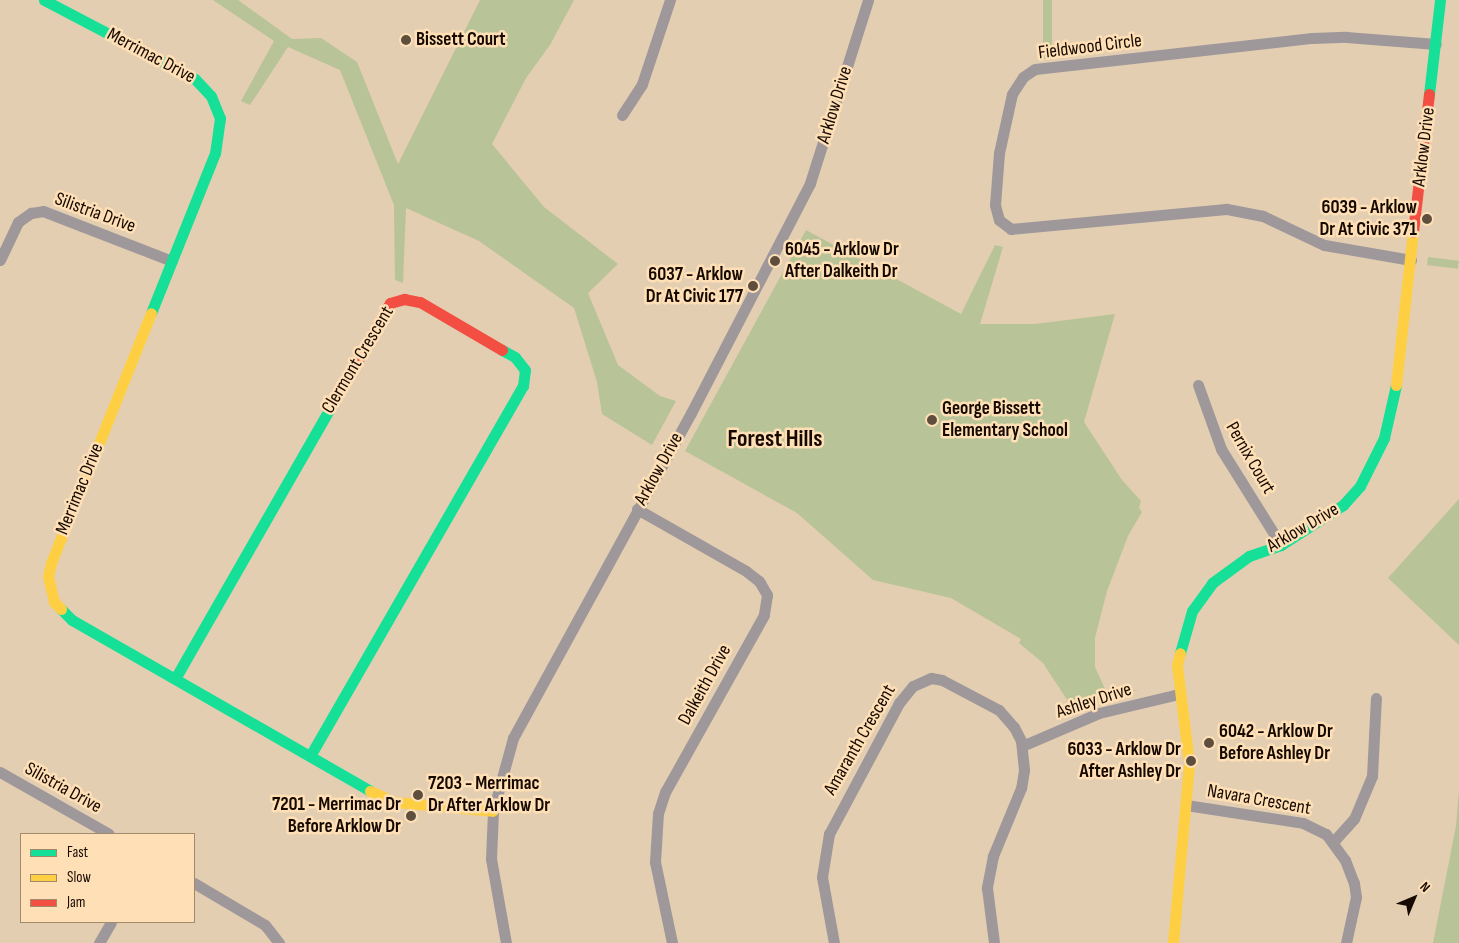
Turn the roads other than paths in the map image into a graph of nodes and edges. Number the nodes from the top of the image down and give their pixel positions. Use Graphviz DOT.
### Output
graph roads {
  1 [pos="44,0"];
  2 [pos="670,0"];
  3 [pos="868,0"];
  4 [pos="1440,0"];
  5 [pos="1436,44"];
  6 [pos="622,115"];
  7 [pos="0,260"];
  8 [pos="1411,260"];
  9 [pos="172,262"];
  10 [pos="1198,385"];
  11 [pos="637,509"];
  12 [pos="1281,545"];
  13 [pos="176,677"];
  14 [pos="1179,694"];
  15 [pos="1376,698"];
  16 [pos="1022,746"];
  17 [pos="310,756"];
  18 [pos="0,772"];
  19 [pos="1186,805"];
  20 [pos="493,812"];
  21 [pos="107,833"];
  22 [pos="1334,842"];
  23 [pos="195,884"];
  24 [pos="110,923"];
  25 [pos="99,943"];
  26 [pos="279,943"];
  27 [pos="506,943"];
  28 [pos="672,943"];
  29 [pos="834,943"];
  30 [pos="994,943"];
  31 [pos="1173,943"];
  32 [pos="1346,943"];
  1 -- 9 [label="street, Merrimac Drive"];
  2 -- 6 [label="street"];
  3 -- 11 [label="street, Arklow Drive"];
  4 -- 5 [label="street, Arklow Drive"];
  5 -- 8 [label="street, Arklow Drive"];
  5 -- 8 [label="street, Fieldwood Circle"];
  7 -- 9 [label="street, Silistria Drive"];
  8 -- 12 [label="street, Arklow Drive"];
  9 -- 13 [label="street, Merrimac Drive"];
  10 -- 12 [label="street, Pernix Court"];
  11 -- 20 [label="street, Arklow Drive"];
  11 -- 28 [label="street, Dalkeith Drive"];
  12 -- 14 [label="street, Arklow Drive"];
  13 -- 17 [label="street, Merrimac Drive"];
  13 -- 17 [label="street, Clermont Crescent"];
  14 -- 16 [label="street, Ashley Drive"];
  14 -- 19 [label="street, Arklow Drive"];
  15 -- 22 [label="street"];
  16 -- 29 [label="street, Amaranth Crescent"];
  16 -- 30 [label="street, Amaranth Crescent"];
  17 -- 20 [label="street, Merrimac Drive"];
  18 -- 21 [label="street, Silistria Drive"];
  19 -- 22 [label="street, Navara Crescent"];
  19 -- 31 [label="street, Arklow Drive"];
  20 -- 27 [label="street, Arklow Drive"];
  22 -- 32 [label="street, Navara Crescent"];
  23 -- 26 [label="street"];
  24 -- 25 [label="street"];
}
